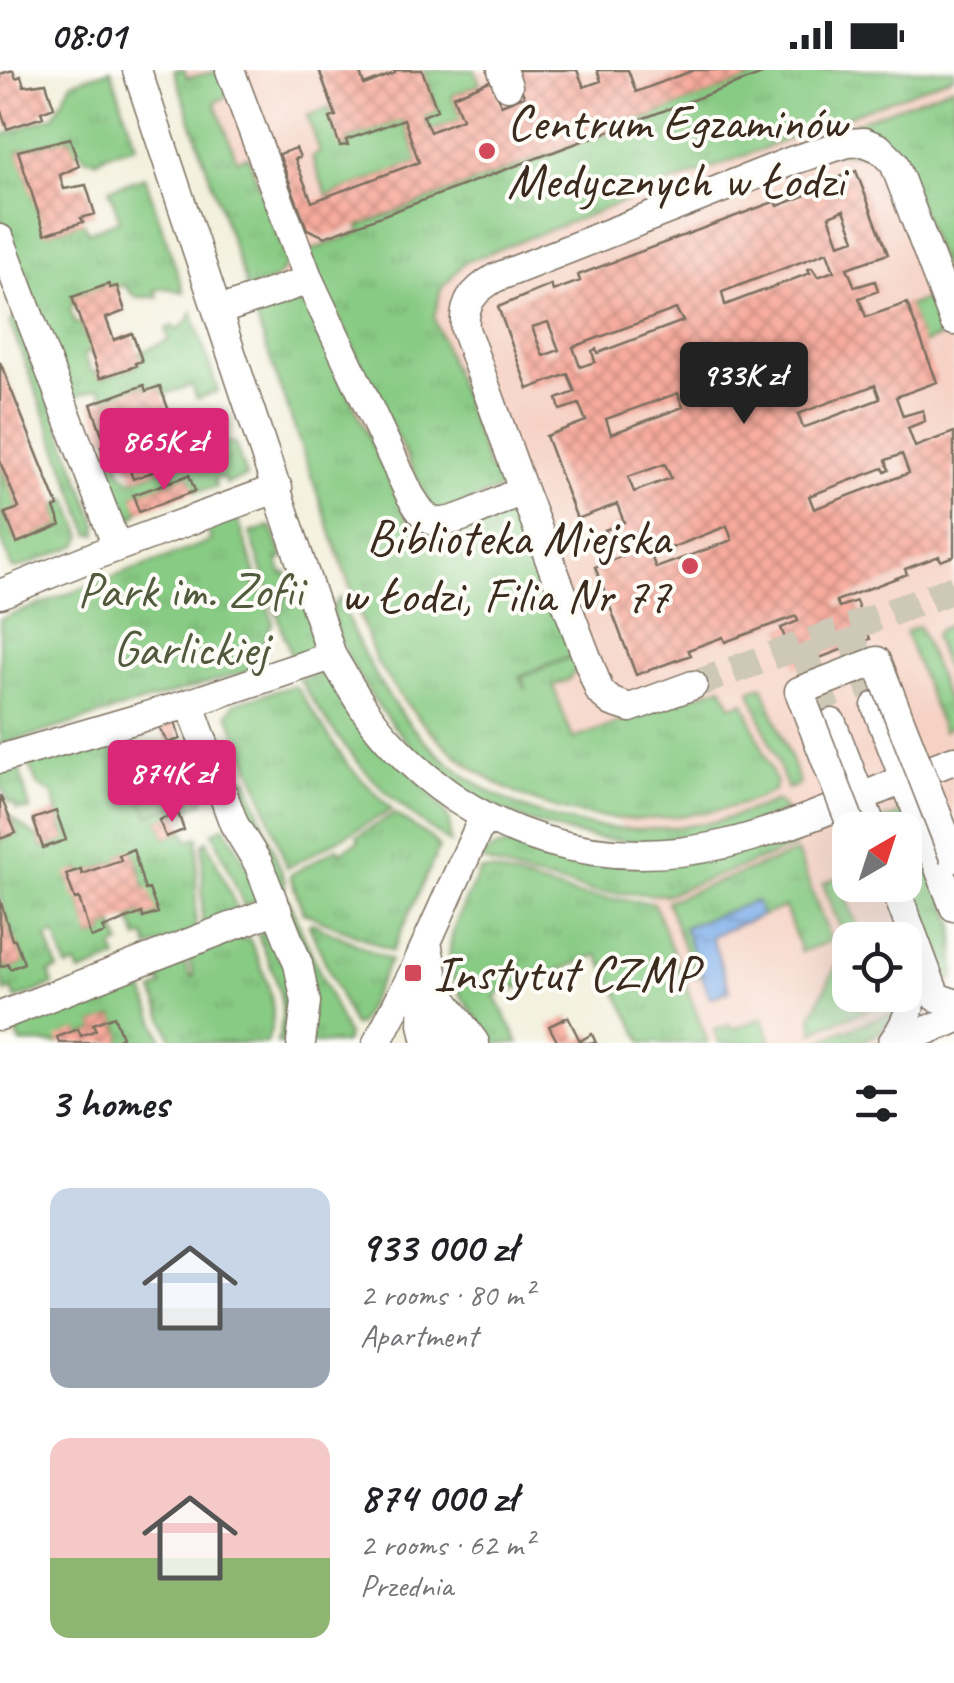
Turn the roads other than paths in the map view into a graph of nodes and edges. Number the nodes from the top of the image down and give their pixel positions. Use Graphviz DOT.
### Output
graph roads {
  1 [pos="137,70"];
  2 [pos="230,70"];
  3 [pos="0,238"];
  4 [pos="309,280"];
  5 [pos="9,288"];
  6 [pos="218,310"];
  7 [pos="954,321"];
  8 [pos="278,488"];
  9 [pos="524,490"];
  10 [pos="118,547"];
  11 [pos="0,594"];
  12 [pos="332,656"];
  13 [pos="693,686"];
  14 [pos="189,703"];
  15 [pos="876,706"];
  16 [pos="832,723"];
  17 [pos="0,758"];
  18 [pos="954,760"];
  19 [pos="905,779"];
  20 [pos="860,796"];
  21 [pos="846,812"];
  22 [pos="866,812"];
  23 [pos="482,818"];
  24 [pos="954,858"];
  25 [pos="902,902"];
  26 [pos="954,907"];
  27 [pos="277,909"];
  28 [pos="430,963"];
  29 [pos="945,1000"];
  30 [pos="909,1012"];
  31 [pos="0,1016"];
  32 [pos="954,1020"];
  33 [pos="922,1032"];
  34 [pos="301,1043"];
  35 [pos="377,1043"];
  36 [pos="427,1043"];
  37 [pos="448,1043"];
  38 [pos="475,1043"];
  39 [pos="893,1043"];
  1 -- 6 [label="street"];
  2 -- 4 [label="street"];
  3 -- 5 [label="street"];
  4 -- 6 [label="street"];
  4 -- 9 [label="street"];
  5 -- 10 [label="street"];
  6 -- 8 [label="street"];
  7 -- 9 [label="street"];
  8 -- 10 [label="street"];
  8 -- 12 [label="street"];
  9 -- 13 [label="street"];
  10 -- 11 [label="street"];
  12 -- 14 [label="street"];
  12 -- 23 [label="street"];
  14 -- 17 [label="street"];
  14 -- 27 [label="street"];
  15 -- 19 [label="street"];
  16 -- 20 [label="street"];
  18 -- 19 [label="street"];
  19 -- 20 [label="street"];
  19 -- 26 [label="street"];
  20 -- 22 [label="street"];
  20 -- 23 [label="street"];
  21 -- 24 [label="street, bridge"];
  23 -- 28 [label="street"];
  25 -- 29 [label="street"];
  27 -- 31 [label="street"];
  27 -- 34 [label="street"];
  28 -- 35 [label="street"];
  28 -- 36 [label="street"];
  28 -- 37 [label="street"];
  28 -- 38 [label="street"];
  29 -- 33 [label="street"];
  30 -- 39 [label="street"];
  32 -- 33 [label="street"];
  33 -- 39 [label="street"];
}
